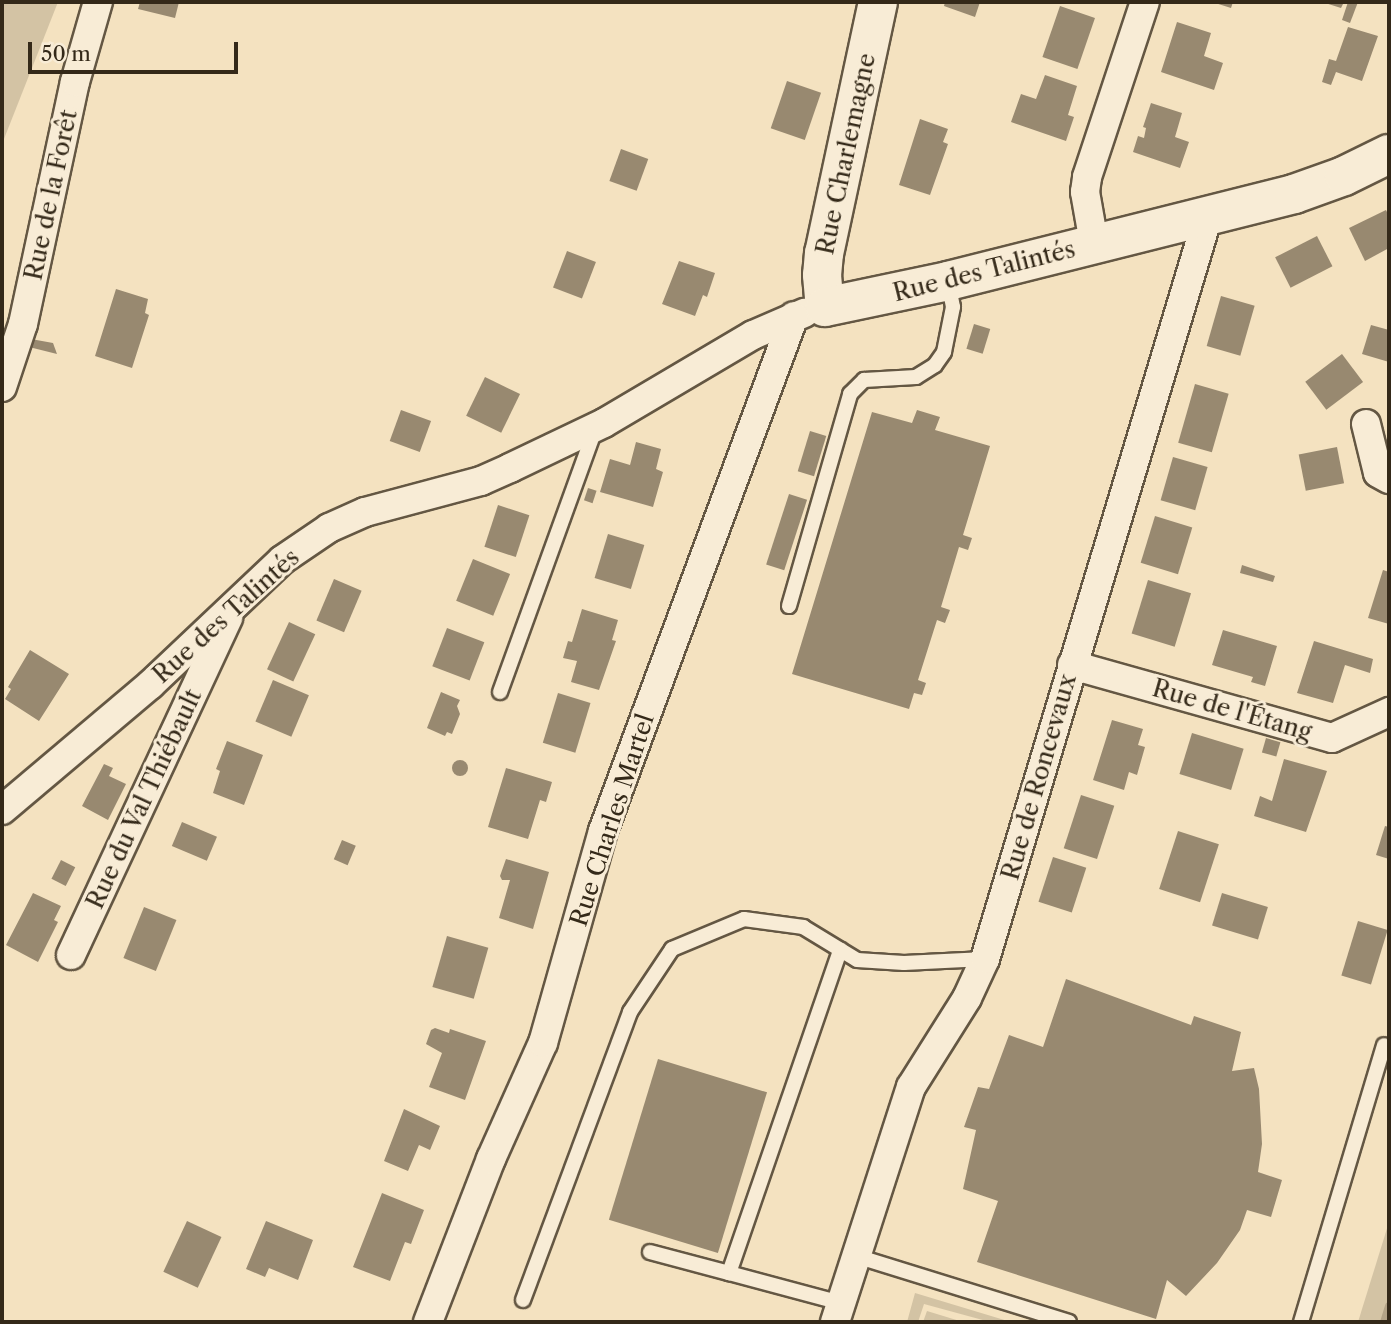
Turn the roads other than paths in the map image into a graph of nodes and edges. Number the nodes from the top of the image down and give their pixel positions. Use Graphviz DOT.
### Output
graph roads {
  1 [pos="98,2"];
  2 [pos="878,2"];
  3 [pos="1145,2"];
  4 [pos="1389,154"];
  5 [pos="1208,216"];
  6 [pos="1094,243"];
  7 [pos="948,281"];
  8 [pos="810,312"];
  9 [pos="2,387"];
  10 [pos="1366,424"];
  11 [pos="596,427"];
  12 [pos="1389,479"];
  13 [pos="234,604"];
  14 [pos="789,606"];
  15 [pos="1072,665"];
  16 [pos="500,692"];
  17 [pos="1389,712"];
  18 [pos="2,810"];
  19 [pos="840,950"];
  20 [pos="71,955"];
  21 [pos="985,959"];
  22 [pos="1384,1045"];
  23 [pos="650,1252"];
  24 [pos="856,1256"];
  25 [pos="729,1273"];
  26 [pos="523,1300"];
  27 [pos="838,1313"];
  28 [pos="428,1322"];
  29 [pos="1069,1322"];
  30 [pos="1301,1322"];
  1 -- 9 [label="street, Rue de la Forêt"];
  2 -- 8 [label="street, Rue Charlemagne"];
  3 -- 6 [label="street"];
  4 -- 5 [label="street, Rue des Talintés"];
  5 -- 6 [label="street, Rue des Talintés"];
  5 -- 15 [label="street, Rue de Roncevaux"];
  6 -- 7 [label="street, Rue des Talintés"];
  7 -- 8 [label="street, Rue des Talintés"];
  7 -- 14 [label="lane"];
  8 -- 11 [label="street, Rue des Talintés"];
  8 -- 28 [label="street, Rue Charles Martel"];
  10 -- 12 [label="street"];
  11 -- 13 [label="street, Rue des Talintés"];
  11 -- 16 [label="lane"];
  13 -- 18 [label="street, Rue des Talintés"];
  13 -- 20 [label="street, Rue du Val Thiébault"];
  15 -- 17 [label="street, Rue de l'Étang"];
  15 -- 21 [label="street, Rue de Roncevaux"];
  19 -- 21 [label="lane"];
  19 -- 25 [label="lane"];
  19 -- 26 [label="lane"];
  21 -- 24 [label="street, Rue de Roncevaux"];
  22 -- 30 [label="lane"];
  23 -- 25 [label="lane"];
  24 -- 27 [label="street, Rue de Roncevaux"];
  24 -- 29 [label="lane"];
  25 -- 27 [label="lane"];
}
